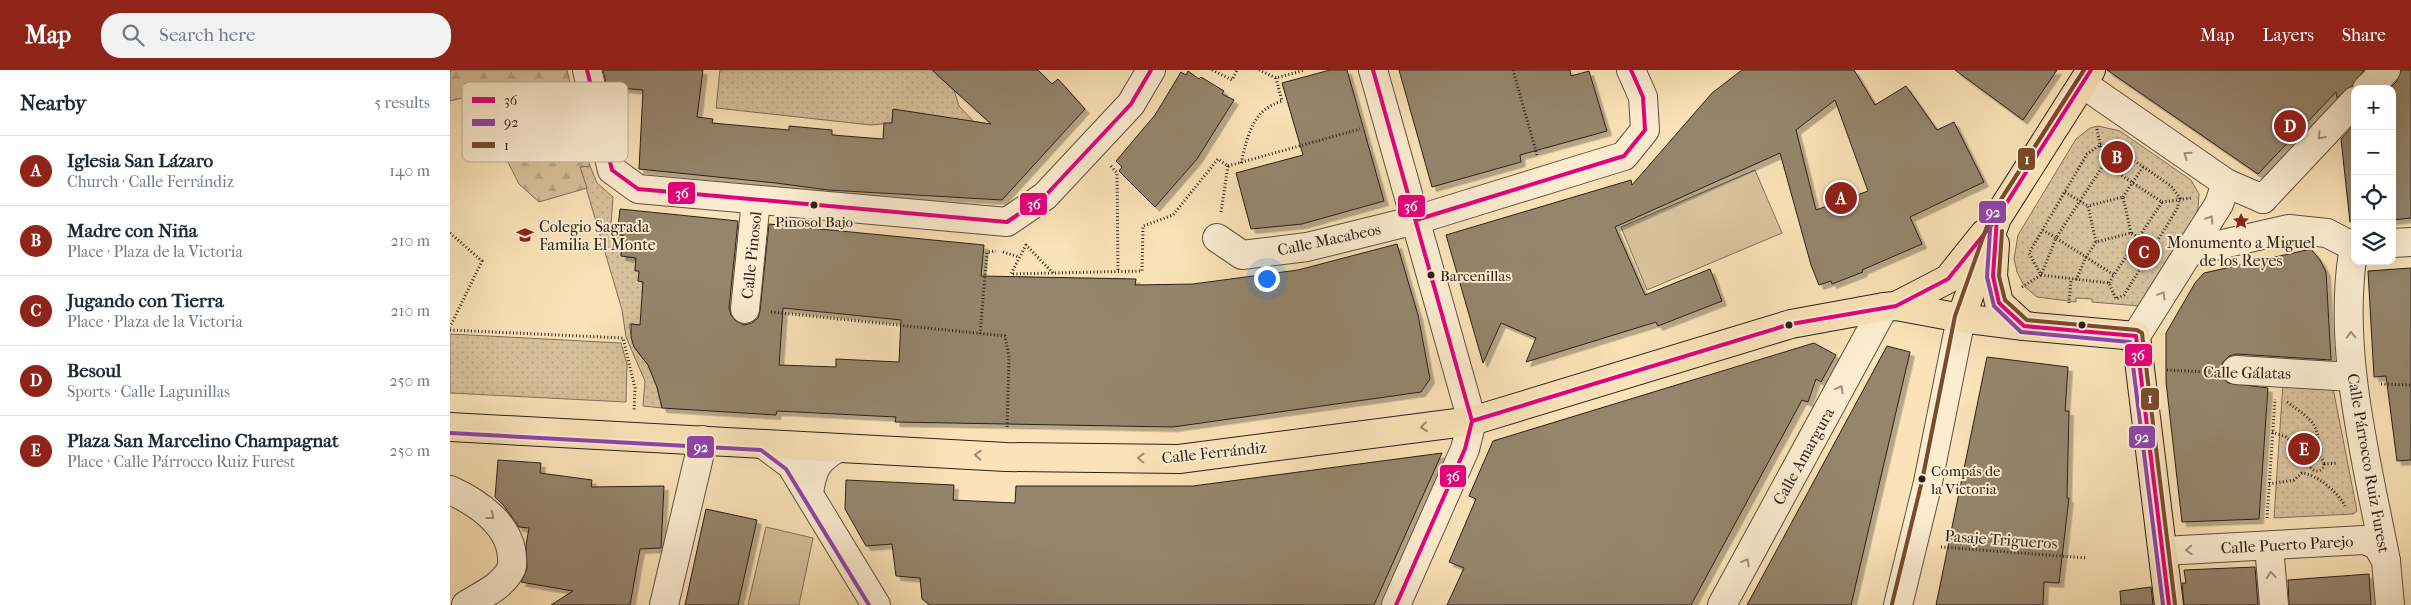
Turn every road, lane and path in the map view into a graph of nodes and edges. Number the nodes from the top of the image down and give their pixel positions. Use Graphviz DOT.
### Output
graph roads {
  1 [pos="1150,70"];
  2 [pos="1212,70"];
  3 [pos="1237,70"];
  4 [pos="1259,70"];
  5 [pos="1305,70"];
  6 [pos="1373,70"];
  7 [pos="1514,70"];
  8 [pos="1632,70"];
  9 [pos="2386,70"];
  10 [pos="2087,77"];
  11 [pos="1276,78"];
  12 [pos="2371,85"];
  13 [pos="2351,105"];
  14 [pos="1389,122"];
  15 [pos="2097,126"];
  16 [pos="2100,145"];
  17 [pos="610,162"];
  18 [pos="1241,163"];
  19 [pos="2104,164"];
  20 [pos="1110,165"];
  21 [pos="1228,166"];
  22 [pos="2144,167"];
  23 [pos="1544,180"];
  24 [pos="2133,183"];
  25 [pos="2226,183"];
  26 [pos="1224,185"];
  27 [pos="2065,192"];
  28 [pos="2123,197"];
  29 [pos="2180,198"];
  30 [pos="2189,198"];
  31 [pos="2263,199"];
  32 [pos="756,200"];
  33 [pos="2080,201"];
  34 [pos="2162,202"];
  35 [pos="2088,206"];
  36 [pos="1997,218"];
  37 [pos="1416,220"];
  38 [pos="2043,230"];
  39 [pos="450,233"];
  40 [pos="2131,234"];
  41 [pos="2262,234"];
  42 [pos="1217,238"];
  43 [pos="2056,238"];
  44 [pos="2139,238"];
  45 [pos="2096,242"];
  46 [pos="2411,242"];
  47 [pos="2396,243"];
  48 [pos="2351,245"];
  49 [pos="2154,247"];
  50 [pos="2188,252"];
  51 [pos="1019,256"];
  52 [pos="2086,257"];
  53 [pos="2351,262"];
  54 [pos="1118,271"];
  55 [pos="1053,273"];
  56 [pos="2041,275"];
  57 [pos="2114,275"];
  58 [pos="2071,279"];
  59 [pos="2076,280"];
  60 [pos="2109,283"];
  61 [pos="2024,286"];
  62 [pos="1890,306"];
  63 [pos="2070,306"];
  64 [pos="745,310"];
  65 [pos="1961,318"];
  66 [pos="2024,326"];
  67 [pos="450,329"];
  68 [pos="980,334"];
  69 [pos="2136,336"];
  70 [pos="2141,368"];
  71 [pos="2236,370"];
  72 [pos="2352,377"];
  73 [pos="634,403"];
  74 [pos="1472,421"];
  75 [pos="1007,424"];
  76 [pos="450,427"];
  77 [pos="2272,432"];
  78 [pos="702,440"];
  79 [pos="763,444"];
  80 [pos="836,449"];
  81 [pos="2319,457"];
  82 [pos="2311,460"];
  83 [pos="2313,470"];
  84 [pos="2310,474"];
  85 [pos="2269,484"];
  86 [pos="450,490"];
  87 [pos="809,492"];
  88 [pos="2347,509"];
  89 [pos="2268,536"];
  90 [pos="1913,544"];
  91 [pos="2163,551"];
  92 [pos="2087,558"];
  93 [pos="2386,561"];
  94 [pos="466,605"];
  95 [pos="664,605"];
  96 [pos="876,605"];
  97 [pos="1396,605"];
  98 [pos="1722,605"];
  99 [pos="1898,605"];
  100 [pos="2169,605"];
  101 [pos="2274,605"];
  102 [pos="2390,605"];
  1 -- 32 [label="street, Calle Pinosol"];
  2 -- 3 [label="path"];
  4 -- 11 [label="path"];
  5 -- 11 [label="path"];
  6 -- 14 [label="street"];
  7 -- 23 [label="path"];
  8 -- 23 [label="street, Calle Macabeos"];
  9 -- 12 [label="street"];
  25 -- 10 [label="street, one-way"];
  10 -- 36 [label="main road"];
  11 -- 18 [label="path"];
  13 -- 31 [label="street, one-way"];
  14 -- 18 [label="path"];
  14 -- 37 [label="street"];
  15 -- 16 [label="path"];
  16 -- 19 [label="path"];
  16 -- 22 [label="path"];
  16 -- 27 [label="path"];
  17 -- 32 [label="street, Calle Pinosol"];
  18 -- 21 [label="path"];
  19 -- 24 [label="path"];
  19 -- 33 [label="path"];
  20 -- 54 [label="path"];
  21 -- 26 [label="path"];
  21 -- 54 [label="path"];
  22 -- 24 [label="path"];
  22 -- 29 [label="path"];
  23 -- 37 [label="street, Calle Macabeos"];
  24 -- 28 [label="path"];
  24 -- 34 [label="path"];
  25 -- 31 [label="street"];
  50 -- 25 [label="street, one-way"];
  27 -- 33 [label="path"];
  27 -- 38 [label="path"];
  28 -- 35 [label="path"];
  28 -- 40 [label="path"];
  29 -- 30 [label="path"];
  29 -- 34 [label="path"];
  29 -- 49 [label="path"];
  31 -- 41 [label="street"];
  32 -- 64 [label="street, Calle Pinosol"];
  33 -- 35 [label="path"];
  33 -- 43 [label="path"];
  34 -- 44 [label="path"];
  35 -- 45 [label="path"];
  36 -- 62 [label="main road"];
  36 -- 65 [label="main road"];
  36 -- 66 [label="main road"];
  37 -- 42 [label="street, Calle Macabeos"];
  37 -- 74 [label="street"];
  38 -- 43 [label="path"];
  38 -- 56 [label="path"];
  39 -- 67 [label="path"];
  40 -- 44 [label="path"];
  40 -- 45 [label="path"];
  41 -- 48 [label="street"];
  41 -- 50 [label="street"];
  43 -- 52 [label="path"];
  43 -- 56 [label="path"];
  44 -- 49 [label="path"];
  44 -- 57 [label="path"];
  45 -- 52 [label="path"];
  46 -- 47 [label="street"];
  49 -- 60 [label="path"];
  69 -- 50 [label="street, one-way"];
  51 -- 55 [label="path"];
  51 -- 55 [label="path"];
  51 -- 68 [label="path"];
  52 -- 57 [label="path"];
  52 -- 59 [label="path"];
  72 -- 53 [label="street, Calle Párrocco Ruiz Furest, one-way"];
  54 -- 55 [label="path"];
  56 -- 58 [label="path"];
  56 -- 61 [label="path"];
  57 -- 60 [label="path"];
  58 -- 59 [label="path"];
  58 -- 63 [label="path"];
  59 -- 60 [label="path"];
  62 -- 65 [label="main road, Calle Ferrándiz"];
  62 -- 74 [label="main road, Calle Ferrándiz"];
  98 -- 62 [label="street, Calle Amargura, one-way"];
  64 -- 68 [label="path"];
  65 -- 66 [label="main road, Calle Ferrándiz"];
  65 -- 90 [label="street"];
  66 -- 69 [label="main road, Calle Ferrándiz"];
  67 -- 73 [label="path"];
  68 -- 75 [label="path"];
  69 -- 70 [label="main road"];
  70 -- 71 [label="path, Calle Gálatas"];
  70 -- 91 [label="main road"];
  71 -- 72 [label="street, Calle Gálatas"];
  72 -- 93 [label="street, Calle Párrocco Ruiz Furest"];
  74 -- 80 [label="main road, Calle Ferrándiz, one-way"];
  74 -- 97 [label="street"];
  76 -- 78 [label="main road, Calle Ferrándiz"];
  77 -- 81 [label="path"];
  77 -- 82 [label="path"];
  77 -- 85 [label="path"];
  78 -- 79 [label="main road, Calle Ferrándiz"];
  78 -- 95 [label="street"];
  79 -- 80 [label="main road, Calle Ferrándiz"];
  79 -- 87 [label="street"];
  80 -- 87 [label="street"];
  81 -- 82 [label="path"];
  81 -- 83 [label="path"];
  82 -- 83 [label="path"];
  83 -- 84 [label="path"];
  84 -- 85 [label="path"];
  84 -- 88 [label="path"];
  85 -- 89 [label="path"];
  86 -- 94 [label="street, one-way"];
  87 -- 96 [label="street"];
  89 -- 91 [label="street, Calle Puerto Parejo, one-way"];
  89 -- 93 [label="street, Calle Puerto Parejo"];
  101 -- 89 [label="street, one-way"];
  90 -- 92 [label="path, Pasaje Trigueros"];
  90 -- 99 [label="street"];
  91 -- 100 [label="main road"];
  93 -- 102 [label="street"];
}
